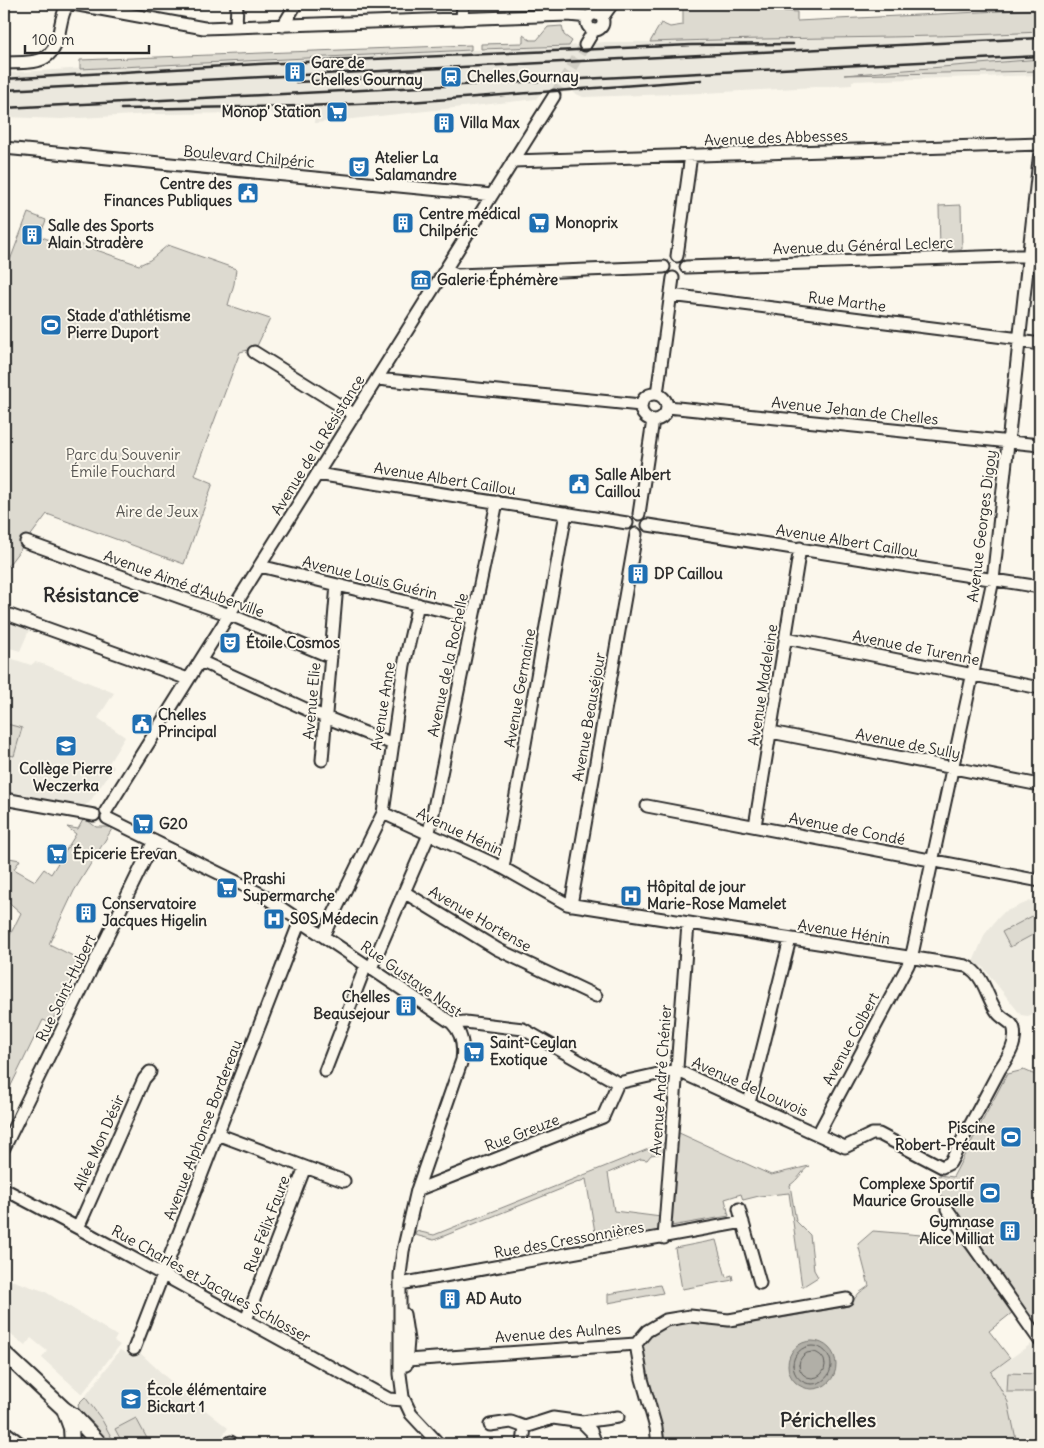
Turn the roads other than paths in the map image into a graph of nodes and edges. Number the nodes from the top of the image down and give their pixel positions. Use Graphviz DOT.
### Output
graph roads {
  1 [pos="73,4"];
  2 [pos="136,4"];
  3 [pos="237,4"];
  4 [pos="296,4"];
  5 [pos="463,4"];
  6 [pos="612,4"];
  7 [pos="135,16"];
  8 [pos="589,17"];
  9 [pos="602,18"];
  10 [pos="462,19"];
  11 [pos="283,26"];
  12 [pos="236,27"];
  13 [pos="594,30"];
  14 [pos="585,45"];
  15 [pos="4,63"];
  16 [pos="554,96"];
  17 [pos="1040,144"];
  18 [pos="4,148"];
  19 [pos="1040,151"];
  20 [pos="691,156"];
  21 [pos="514,160"];
  22 [pos="492,195"];
  23 [pos="1035,255"];
  24 [pos="677,256"];
  25 [pos="686,267"];
  26 [pos="664,268"];
  27 [pos="445,270"];
  28 [pos="673,278"];
  29 [pos="671,295"];
  30 [pos="1020,340"];
  31 [pos="1040,344"];
  32 [pos="254,352"];
  33 [pos="377,379"];
  34 [pos="657,394"];
  35 [pos="641,405"];
  36 [pos="668,407"];
  37 [pos="354,414"];
  38 [pos="653,420"];
  39 [pos="1008,442"];
  40 [pos="1040,445"];
  41 [pos="318,474"];
  42 [pos="497,502"];
  43 [pos="566,513"];
  44 [pos="638,514"];
  45 [pos="627,523"];
  46 [pos="648,524"];
  47 [pos="636,534"];
  48 [pos="26,542"];
  49 [pos="800,548"];
  50 [pos="260,566"];
  51 [pos="993,580"];
  52 [pos="337,585"];
  53 [pos="1040,587"];
  54 [pos="418,604"];
  55 [pos="4,613"];
  56 [pos="229,614"];
  57 [pos="473,618"];
  58 [pos="786,638"];
  59 [pos="331,658"];
  60 [pos="200,661"];
  61 [pos="973,674"];
  62 [pos="188,679"];
  63 [pos="1040,688"];
  64 [pos="325,717"];
  65 [pos="771,732"];
  66 [pos="393,744"];
  67 [pos="322,760"];
  68 [pos="952,768"];
  69 [pos="1040,785"];
  70 [pos="4,799"];
  71 [pos="647,806"];
  72 [pos="383,813"];
  73 [pos="107,814"];
  74 [pos="755,826"];
  75 [pos="429,834"];
  76 [pos="154,841"];
  77 [pos="932,860"];
  78 [pos="503,868"];
  79 [pos="1040,881"];
  80 [pos="404,892"];
  81 [pos="571,905"];
  82 [pos="300,921"];
  83 [pos="688,924"];
  84 [pos="323,936"];
  85 [pos="790,939"];
  86 [pos="911,958"];
  87 [pos="369,966"];
  88 [pos="596,996"];
  89 [pos="452,1022"];
  90 [pos="676,1070"];
  91 [pos="325,1071"];
  92 [pos="150,1072"];
  93 [pos="618,1082"];
  94 [pos="749,1103"];
  95 [pos="217,1134"];
  96 [pos="818,1134"];
  97 [pos="893,1140"];
  98 [pos="4,1148"];
  99 [pos="305,1167"];
  100 [pos="344,1182"];
  101 [pos="4,1189"];
  102 [pos="417,1190"];
  103 [pos="739,1209"];
  104 [pos="947,1209"];
  105 [pos="743,1222"];
  106 [pos="78,1228"];
  107 [pos="664,1238"];
  108 [pos="163,1275"];
  109 [pos="760,1283"];
  110 [pos="400,1290"];
  111 [pos="847,1299"];
  112 [pos="399,1311"];
  113 [pos="246,1320"];
  114 [pos="408,1340"];
  115 [pos="1040,1341"];
  116 [pos="636,1344"];
  117 [pos="134,1349"];
  118 [pos="4,1353"];
  119 [pos="440,1356"];
  120 [pos="407,1360"];
  121 [pos="403,1395"];
  122 [pos="64,1409"];
  123 [pos="618,1417"];
  124 [pos="582,1422"];
  125 [pos="490,1425"];
  126 [pos="525,1427"];
  127 [pos="4,1431"];
  128 [pos="96,1439"];
  129 [pos="72,1443"];
  130 [pos="21,1444"];
  131 [pos="438,1444"];
  132 [pos="523,1444"];
  133 [pos="596,1444"];
  134 [pos="658,1444"];
  1 -- 7 [label="street"];
  1 -- 15 [label="street"];
  2 -- 7 [label="street"];
  3 -- 12 [label="street"];
  4 -- 11 [label="street"];
  5 -- 10 [label="street"];
  6 -- 9 [label="street"];
  7 -- 12 [label="street"];
  8 -- 9 [label="street"];
  8 -- 10 [label="street"];
  8 -- 13 [label="street"];
  9 -- 13 [label="street"];
  10 -- 11 [label="street"];
  11 -- 12 [label="street"];
  13 -- 14 [label="street"];
  16 -- 21 [label="street, Avenue de la Résistance"];
  17 -- 20 [label="street, Avenue des Abbesses"];
  18 -- 22 [label="street, Boulevard Chilpéric"];
  19 -- 23 [label="street, Avenue Georges Digoy"];
  20 -- 21 [label="street, Avenue des Abbesses"];
  20 -- 24 [label="street"];
  21 -- 22 [label="street, Avenue de la Résistance"];
  22 -- 27 [label="street, Avenue de la Résistance"];
  23 -- 25 [label="street, Avenue du Général Leclerc"];
  23 -- 30 [label="street, Avenue Georges Digoy"];
  24 -- 25 [label="street"];
  24 -- 26 [label="street"];
  25 -- 28 [label="street"];
  26 -- 27 [label="street"];
  26 -- 28 [label="street"];
  27 -- 33 [label="street, Avenue de la Résistance"];
  28 -- 29 [label="street"];
  29 -- 30 [label="street, Rue Marthe"];
  29 -- 34 [label="street"];
  30 -- 31 [label="street, Rue Marthe"];
  30 -- 39 [label="street, Avenue Georges Digoy"];
  32 -- 37 [label="street"];
  33 -- 35 [label="street"];
  33 -- 37 [label="street, Avenue de la Résistance"];
  34 -- 35 [label="street"];
  34 -- 36 [label="street"];
  35 -- 38 [label="street"];
  36 -- 38 [label="street"];
  36 -- 39 [label="street, Avenue Jehan de Chelles"];
  37 -- 41 [label="street, Avenue de la Résistance"];
  38 -- 44 [label="street"];
  39 -- 40 [label="street, Avenue Jehan de Chelles"];
  39 -- 51 [label="street, Avenue Georges Digoy"];
  41 -- 42 [label="street, Avenue Albert Caillou"];
  41 -- 50 [label="street, Avenue de la Résistance"];
  42 -- 43 [label="street, Avenue Albert Caillou"];
  42 -- 57 [label="street, Avenue de la Rochelle"];
  43 -- 45 [label="street, Avenue Albert Caillou"];
  43 -- 78 [label="street, Avenue Germaine"];
  44 -- 45 [label="street"];
  44 -- 46 [label="street"];
  45 -- 47 [label="street"];
  46 -- 47 [label="street"];
  46 -- 49 [label="street, Avenue Albert Caillou"];
  47 -- 81 [label="street, Avenue Beauséjour"];
  48 -- 56 [label="street, Avenue Aimé d'Auberville"];
  49 -- 51 [label="street, Avenue Albert Caillou"];
  49 -- 58 [label="street, Avenue Madeleine"];
  50 -- 52 [label="street, Avenue Louis Guérin"];
  50 -- 56 [label="street, Avenue de la Résistance"];
  51 -- 53 [label="street, Avenue Albert Caillou"];
  51 -- 61 [label="street, Avenue Georges Digoy"];
  52 -- 54 [label="street, Avenue Louis Guérin"];
  52 -- 59 [label="street, Avenue Elie"];
  54 -- 57 [label="street, Avenue Louis Guérin"];
  54 -- 66 [label="street, Avenue Anne"];
  55 -- 62 [label="street"];
  56 -- 59 [label="street, Avenue Aimé d'Auberville"];
  56 -- 60 [label="street, Avenue de la Résistance"];
  57 -- 75 [label="street, Avenue de la Rochelle"];
  58 -- 61 [label="street, Avenue de Turenne"];
  58 -- 65 [label="street, Avenue Madeleine"];
  59 -- 64 [label="street, Avenue Elie"];
  60 -- 62 [label="street, Avenue de la Résistance"];
  60 -- 64 [label="street"];
  61 -- 63 [label="street, Avenue de Turenne"];
  61 -- 68 [label="street, Avenue Georges Digoy"];
  62 -- 73 [label="street, Avenue de la Résistance"];
  64 -- 66 [label="street"];
  64 -- 67 [label="street, Avenue Elie"];
  65 -- 68 [label="street, Avenue de Sully"];
  65 -- 74 [label="street, Avenue Madeleine"];
  66 -- 72 [label="street, Avenue Anne"];
  68 -- 69 [label="street, Avenue de Sully"];
  68 -- 77 [label="street, Avenue Georges Digoy"];
  70 -- 73 [label="street"];
  71 -- 74 [label="street, Avenue de Condé"];
  72 -- 75 [label="street, Avenue Hénin"];
  72 -- 84 [label="street, Avenue Anne"];
  73 -- 76 [label="street, Rue Gustave Nast"];
  74 -- 77 [label="street, Avenue de Condé"];
  75 -- 78 [label="street, Avenue Hénin"];
  75 -- 80 [label="street, Avenue de la Rochelle"];
  76 -- 82 [label="street, Rue Gustave Nast"];
  76 -- 98 [label="street, Rue Saint-Hubert"];
  77 -- 79 [label="street, Avenue de Condé"];
  77 -- 86 [label="street, Avenue Georges Digoy"];
  78 -- 81 [label="street, Avenue Hénin"];
  80 -- 87 [label="street, Avenue de la Rochelle"];
  80 -- 88 [label="street, Avenue Hortense"];
  81 -- 83 [label="street, Avenue Hénin"];
  82 -- 84 [label="street, Rue Gustave Nast"];
  82 -- 95 [label="street, Avenue Alphonse Bordereau"];
  83 -- 85 [label="street, Avenue Hénin"];
  83 -- 90 [label="street, Avenue André Chénier"];
  84 -- 87 [label="street, Rue Gustave Nast"];
  85 -- 86 [label="street, Avenue Hénin"];
  85 -- 94 [label="street"];
  86 -- 96 [label="street, Avenue Colbert"];
  86 -- 97 [label="street, Avenue Hénin"];
  87 -- 89 [label="street, Rue Gustave Nast"];
  87 -- 91 [label="street, Avenue de la Rochelle"];
  89 -- 93 [label="street"];
  89 -- 102 [label="street, Rue Gustave Nast"];
  90 -- 93 [label="street, Avenue de Louvois"];
  90 -- 94 [label="street, Avenue de Louvois"];
  90 -- 107 [label="street, Avenue André Chénier"];
  92 -- 106 [label="street, Allée Mon Désir"];
  93 -- 102 [label="street, Rue Greuze"];
  94 -- 96 [label="street, Avenue de Louvois"];
  95 -- 99 [label="street, Rue Félix Faure"];
  95 -- 108 [label="street, Avenue Alphonse Bordereau"];
  96 -- 97 [label="street, Avenue de Louvois"];
  99 -- 100 [label="street, Rue Félix Faure"];
  99 -- 113 [label="street, Rue Félix Faure"];
  101 -- 106 [label="street, Rue Charles et Jacques Schlosser"];
  102 -- 110 [label="street, Rue Gustave Nast"];
  103 -- 105 [label="street"];
  104 -- 115 [label="street"];
  105 -- 107 [label="street, Rue des Cressonnières"];
  105 -- 109 [label="street"];
  106 -- 108 [label="street, Rue Charles et Jacques Schlosser"];
  107 -- 110 [label="street, Rue des Cressonnières"];
  108 -- 113 [label="street, Rue Charles et Jacques Schlosser"];
  108 -- 117 [label="street, Avenue Alphonse Bordereau"];
  110 -- 112 [label="street, Rue Gustave Nast"];
  110 -- 114 [label="street, Rue Gustave Nast"];
  111 -- 116 [label="street, Avenue des Aulnes"];
  112 -- 120 [label="street, Rue Gustave Nast"];
  112 -- 121 [label="street, Rue Gustave Nast"];
  113 -- 121 [label="street, Rue Charles et Jacques Schlosser"];
  114 -- 119 [label="street, Avenue des Aulnes"];
  114 -- 120 [label="street, Rue Gustave Nast"];
  116 -- 119 [label="street, Avenue des Aulnes"];
  116 -- 134 [label="street"];
  118 -- 122 [label="main road"];
  119 -- 120 [label="street, Avenue des Aulnes"];
  120 -- 121 [label="street, Rue Gustave Nast"];
  121 -- 131 [label="street"];
  122 -- 128 [label="main road"];
  122 -- 129 [label="main road"];
  123 -- 124 [label="street"];
  124 -- 126 [label="street"];
  124 -- 133 [label="street"];
  125 -- 126 [label="street"];
  126 -- 132 [label="street"];
  127 -- 130 [label="street"];
  128 -- 129 [label="main road"];
}
